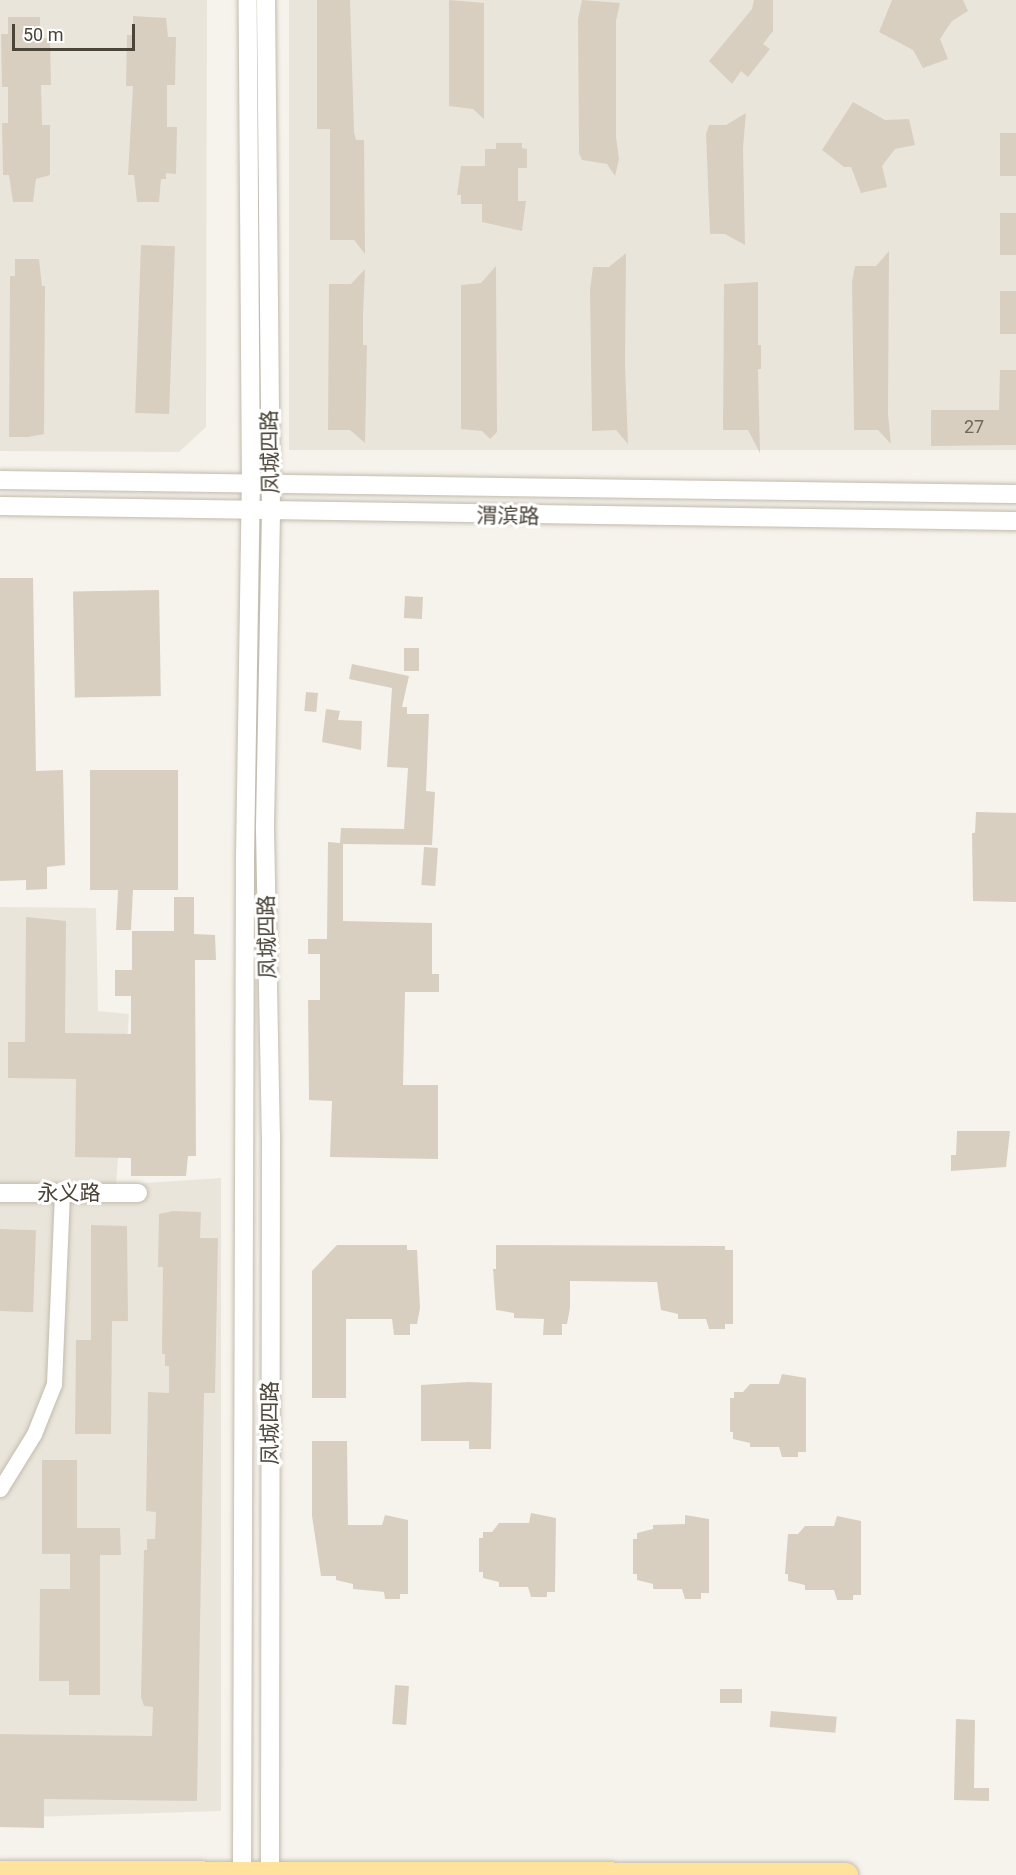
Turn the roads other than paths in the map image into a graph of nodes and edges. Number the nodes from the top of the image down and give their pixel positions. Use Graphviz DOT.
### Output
graph roads {
  1 [pos="248,0"];
  2 [pos="266,0"];
  3 [pos="0,480"];
  4 [pos="251,486"];
  5 [pos="270,486"];
  6 [pos="1016,494"];
  7 [pos="0,506"];
  8 [pos="250,512"];
  9 [pos="271,513"];
  10 [pos="1016,521"];
  11 [pos="138,1192"];
  12 [pos="0,1193"];
  13 [pos="62,1193"];
  14 [pos="0,1489"];
  15 [pos="0,1872"];
  16 [pos="241,1873"];
  17 [pos="270,1874"];
  18 [pos="846,1875"];
  1 -- 4 [label="street, 凤城四路"];
  2 -- 5 [label="street, 凤城四路"];
  3 -- 4 [label="street, 渭滨路"];
  4 -- 5 [label="street, 渭滨路"];
  4 -- 8 [label="street, 凤城四路"];
  5 -- 6 [label="street, 渭滨路"];
  5 -- 9 [label="street, 凤城四路"];
  7 -- 8 [label="street, 渭滨路"];
  8 -- 9 [label="street, 渭滨路"];
  8 -- 16 [label="street, 凤城四路"];
  9 -- 10 [label="street, 渭滨路"];
  9 -- 17 [label="street, 凤城四路"];
  11 -- 13 [label="street, 永义路"];
  12 -- 13 [label="street, 永义路"];
  13 -- 14 [label="street"];
  15 -- 16 [label="main road"];
  16 -- 17 [label="main road"];
  17 -- 18 [label="main road"];
}
